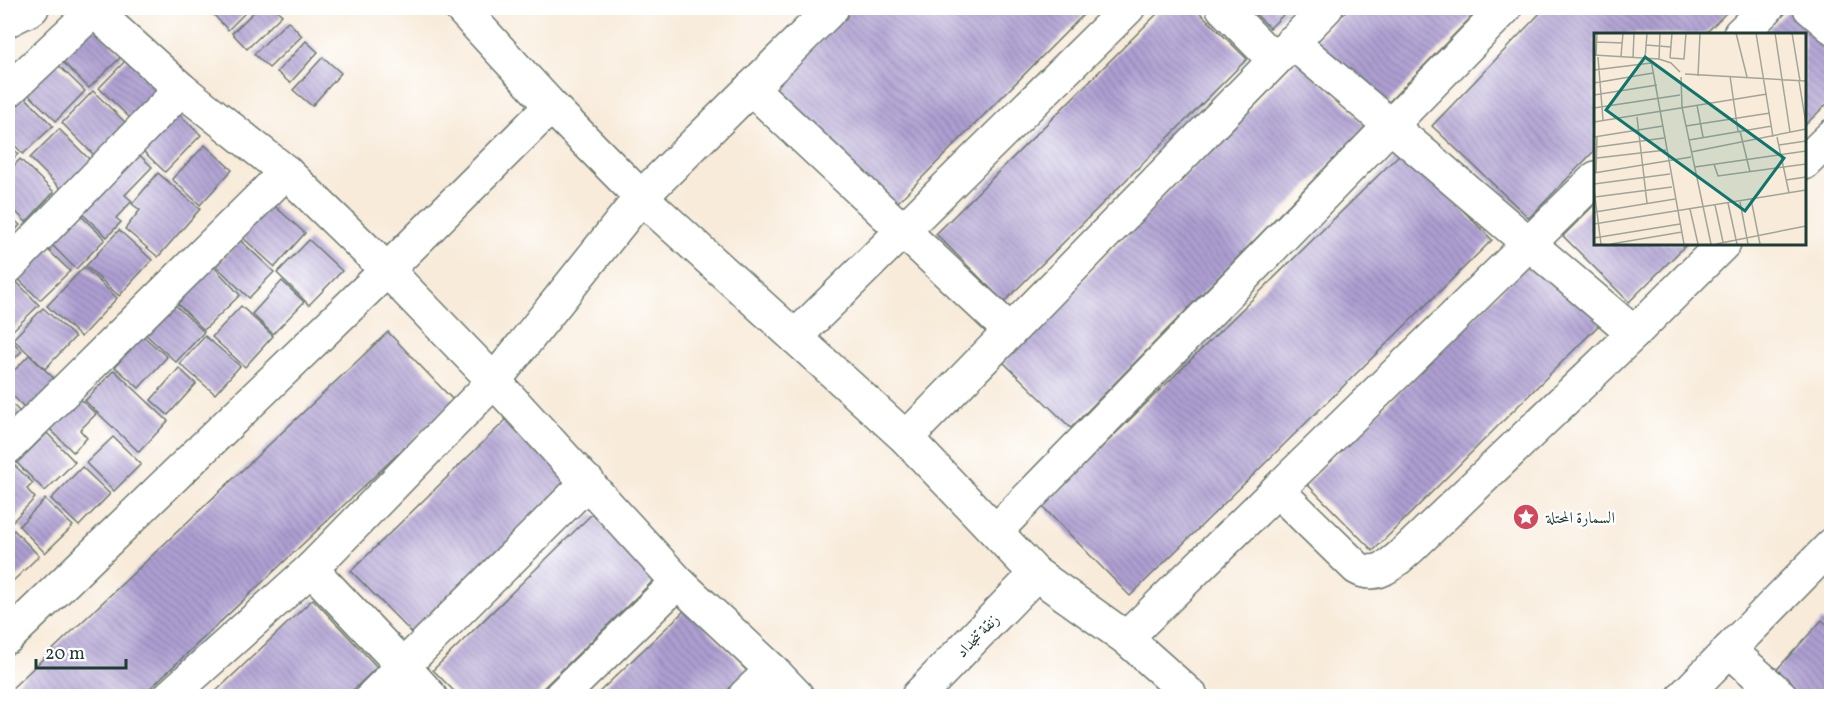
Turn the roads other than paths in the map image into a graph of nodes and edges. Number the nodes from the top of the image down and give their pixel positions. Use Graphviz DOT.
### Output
graph roads {
  1 [pos="461,8"];
  2 [pos="832,8"];
  3 [pos="1128,8"];
  4 [pos="1223,8"];
  5 [pos="1326,8"];
  6 [pos="1505,8"];
  7 [pos="1767,8"];
  8 [pos="1810,8"];
  9 [pos="92,9"];
  10 [pos="1832,27"];
  11 [pos="1741,33"];
  12 [pos="1283,51"];
  13 [pos="751,88"];
  14 [pos="181,89"];
  15 [pos="8,91"];
  16 [pos="551,106"];
  17 [pos="1391,126"];
  18 [pos="1832,136"];
  19 [pos="1806,161"];
  20 [pos="286,172"];
  21 [pos="1594,180"];
  22 [pos="640,197"];
  23 [pos="903,230"];
  24 [pos="1530,244"];
  25 [pos="1723,244"];
  26 [pos="8,267"];
  27 [pos="387,270"];
  28 [pos="1010,331"];
  29 [pos="1634,333"];
  30 [pos="795,337"];
  31 [pos="494,381"];
  32 [pos="906,438"];
  33 [pos="8,447"];
  34 [pos="588,482"];
  35 [pos="1277,490"];
  36 [pos="996,531"];
  37 [pos="1827,559"];
  38 [pos="311,569"];
  39 [pos="1036,574"];
  40 [pos="678,582"];
  41 [pos="8,637"];
  42 [pos="1126,638"];
  43 [pos="1730,650"];
  44 [pos="403,666"];
  45 [pos="772,670"];
  46 [pos="170,696"];
  47 [pos="373,696"];
  48 [pos="430,696"];
  49 [pos="561,696"];
  50 [pos="746,696"];
  51 [pos="797,696"];
  52 [pos="918,696"];
  53 [pos="1191,696"];
  54 [pos="1684,696"];
  55 [pos="1781,696"];
  1 -- 16 [label="street"];
  2 -- 13 [label="street"];
  3 -- 23 [label="street"];
  4 -- 12 [label="street"];
  5 -- 12 [label="street"];
  6 -- 17 [label="street"];
  7 -- 11 [label="street"];
  8 -- 10 [label="street"];
  9 -- 14 [label="street"];
  9 -- 15 [label="street"];
  12 -- 17 [label="street"];
  12 -- 28 [label="street"];
  13 -- 22 [label="street"];
  13 -- 23 [label="street"];
  14 -- 20 [label="street"];
  14 -- 26 [label="street"];
  16 -- 22 [label="street"];
  16 -- 27 [label="street"];
  17 -- 24 [label="street"];
  17 -- 36 [label="street"];
  18 -- 19 [label="street"];
  20 -- 27 [label="street"];
  20 -- 33 [label="street"];
  21 -- 24 [label="street"];
  22 -- 30 [label="street"];
  22 -- 31 [label="street"];
  23 -- 28 [label="street"];
  23 -- 30 [label="street"];
  24 -- 29 [label="street"];
  24 -- 35 [label="street"];
  25 -- 29 [label="street"];
  27 -- 31 [label="street"];
  27 -- 41 [label="street"];
  28 -- 32 [label="street"];
  29 -- 35 [label="street"];
  30 -- 32 [label="street"];
  31 -- 34 [label="street"];
  31 -- 38 [label="street"];
  32 -- 36 [label="street"];
  34 -- 40 [label="street"];
  34 -- 44 [label="street"];
  35 -- 42 [label="street"];
  36 -- 39 [label="street"];
  37 -- 43 [label="street"];
  38 -- 44 [label="street"];
  38 -- 46 [label="street"];
  39 -- 42 [label="street"];
  39 -- 52 [label="street, زنقة تنجداد"];
  40 -- 45 [label="street"];
  40 -- 49 [label="street"];
  42 -- 53 [label="street"];
  43 -- 54 [label="street"];
  43 -- 55 [label="street"];
  44 -- 47 [label="street"];
  44 -- 48 [label="street"];
  45 -- 50 [label="street"];
  45 -- 51 [label="street"];
}
